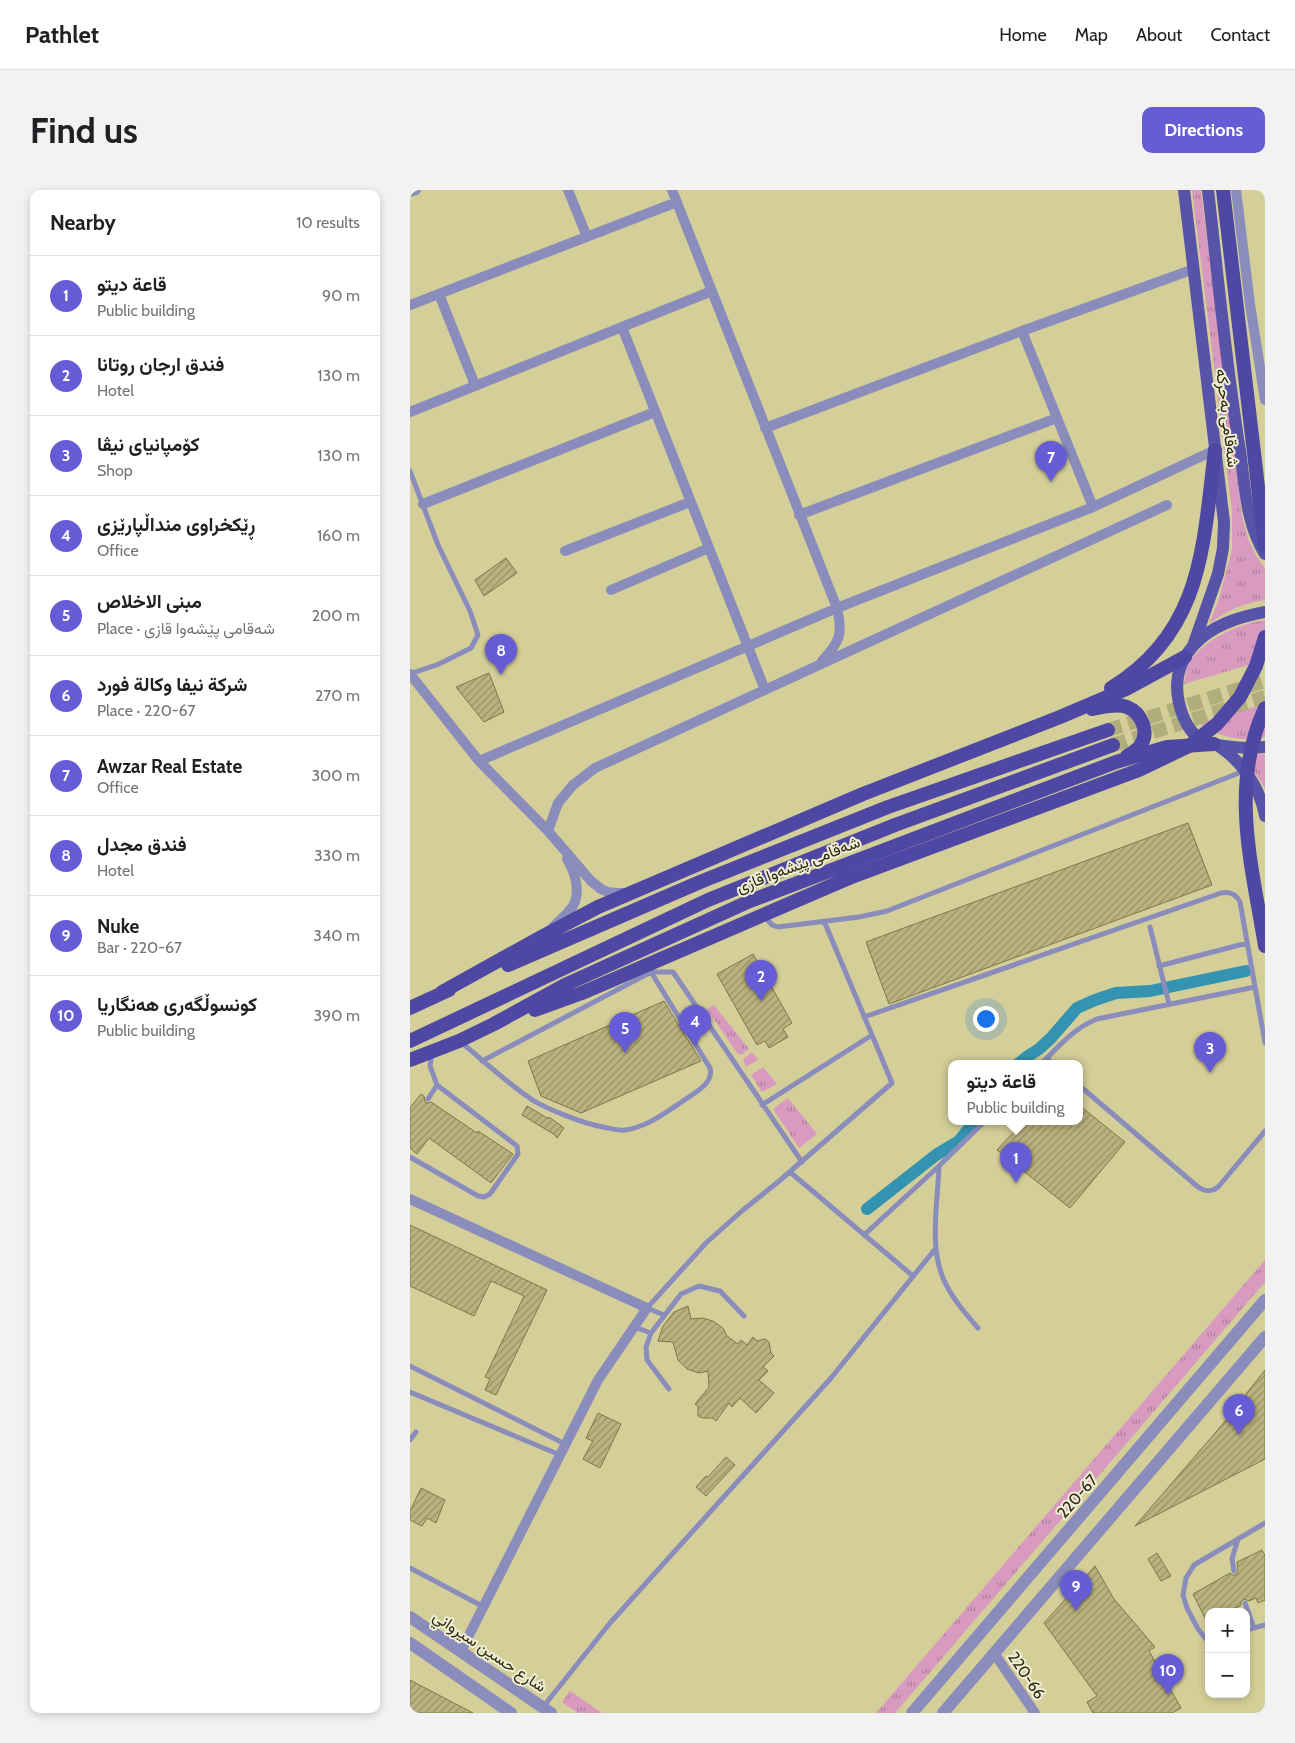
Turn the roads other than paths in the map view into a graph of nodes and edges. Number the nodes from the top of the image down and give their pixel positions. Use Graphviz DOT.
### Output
graph roads {
  1 [pos="416,190"];
  2 [pos="568,190"];
  3 [pos="672,190"];
  4 [pos="1184,190"];
  5 [pos="1208,190"];
  6 [pos="1223,190"];
  7 [pos="1236,190"];
  8 [pos="410,192"];
  9 [pos="677,202"];
  10 [pos="587,237"];
  11 [pos="1194,269"];
  12 [pos="712,291"];
  13 [pos="439,294"];
  14 [pos="410,305"];
  15 [pos="622,327"];
  16 [pos="1022,331"];
  17 [pos="475,385"];
  18 [pos="1265,394"];
  19 [pos="410,412"];
  20 [pos="655,412"];
  21 [pos="1058,418"];
  22 [pos="765,428"];
  23 [pos="1215,450"];
  24 [pos="410,471"];
  25 [pos="690,502"];
  26 [pos="422,504"];
  27 [pos="1167,505"];
  28 [pos="1093,507"];
  29 [pos="799,515"];
  30 [pos="1265,546"];
  31 [pos="709,548"];
  32 [pos="565,551"];
  33 [pos="1265,554"];
  34 [pos="611,590"];
  35 [pos="837,608"];
  36 [pos="1265,612"];
  37 [pos="1265,637"];
  38 [pos="749,645"];
  39 [pos="1193,646"];
  40 [pos="1185,657"];
  41 [pos="817,666"];
  42 [pos="410,674"];
  43 [pos="765,690"];
  44 [pos="1265,708"];
  45 [pos="1060,717"];
  46 [pos="1031,728"];
  47 [pos="1108,730"];
  48 [pos="1214,744"];
  49 [pos="1113,745"];
  50 [pos="1265,747"];
  51 [pos="479,761"];
  52 [pos="1116,762"];
  53 [pos="1245,771"];
  54 [pos="1265,816"];
  55 [pos="548,832"];
  56 [pos="634,891"];
  57 [pos="764,914"];
  58 [pos="824,921"];
  59 [pos="1150,928"];
  60 [pos="543,936"];
  61 [pos="1247,943"];
  62 [pos="1265,946"];
  63 [pos="1159,966"];
  64 [pos="636,969"];
  65 [pos="651,972"];
  66 [pos="1255,987"];
  67 [pos="442,992"];
  68 [pos="1169,1004"];
  69 [pos="410,1008"];
  70 [pos="864,1017"];
  71 [pos="494,1024"];
  72 [pos="872,1035"];
  73 [pos="410,1041"];
  74 [pos="460,1041"];
  75 [pos="1265,1043"];
  76 [pos="434,1050"];
  77 [pos="1047,1059"];
  78 [pos="410,1060"];
  79 [pos="482,1061"];
  80 [pos="437,1085"];
  81 [pos="1083,1089"];
  82 [pos="428,1099"];
  83 [pos="762,1105"];
  84 [pos="981,1125"];
  85 [pos="1265,1131"];
  86 [pos="410,1157"];
  87 [pos="802,1162"];
  88 [pos="939,1166"];
  89 [pos="790,1172"];
  90 [pos="410,1199"];
  91 [pos="864,1235"];
  92 [pos="936,1248"];
  93 [pos="913,1276"];
  94 [pos="1265,1300"];
  95 [pos="647,1308"];
  96 [pos="664,1315"];
  97 [pos="744,1316"];
  98 [pos="1252,1317"];
  99 [pos="1265,1320"];
  100 [pos="634,1326"];
  101 [pos="978,1328"];
  102 [pos="651,1334"];
  103 [pos="1265,1337"];
  104 [pos="410,1366"];
  105 [pos="669,1389"];
  106 [pos="410,1392"];
  107 [pos="416,1432"];
  108 [pos="410,1440"];
  109 [pos="565,1444"];
  110 [pos="560,1455"];
  111 [pos="1265,1523"];
  112 [pos="1238,1539"];
  113 [pos="410,1568"];
  114 [pos="1234,1571"];
  115 [pos="1245,1603"];
  116 [pos="482,1606"];
  117 [pos="410,1616"];
  118 [pos="1265,1625"];
  119 [pos="1254,1628"];
  120 [pos="1250,1629"];
  121 [pos="1205,1638"];
  122 [pos="414,1648"];
  123 [pos="461,1651"];
  124 [pos="994,1653"];
  125 [pos="491,1672"];
  126 [pos="480,1692"];
  127 [pos="492,1700"];
  128 [pos="547,1710"];
  129 [pos="492,1713"];
  130 [pos="511,1713"];
  131 [pos="912,1713"];
  132 [pos="943,1713"];
  133 [pos="1035,1713"];
  1 -- 8 [label="street"];
  2 -- 10 [label="street"];
  3 -- 9 [label="street"];
  4 -- 11 [label="main road, شەقامی بەحرکە"];
  5 -- 33 [label="main road, شەقامی بەحرکە"];
  6 -- 30 [label="highway"];
  7 -- 18 [label="street"];
  9 -- 10 [label="street"];
  9 -- 12 [label="street"];
  10 -- 13 [label="street"];
  11 -- 16 [label="street"];
  11 -- 23 [label="main road, شەقامی بەحرکە"];
  12 -- 15 [label="street"];
  12 -- 22 [label="street"];
  13 -- 14 [label="street"];
  13 -- 17 [label="street"];
  15 -- 17 [label="street"];
  15 -- 20 [label="street"];
  16 -- 21 [label="street"];
  16 -- 22 [label="street"];
  17 -- 19 [label="street"];
  20 -- 25 [label="street"];
  20 -- 26 [label="street"];
  21 -- 28 [label="street"];
  21 -- 29 [label="street"];
  22 -- 29 [label="street"];
  23 -- 28 [label="street"];
  23 -- 39 [label="main road, شەقامی بەحرکە"];
  23 -- 46 [label="highway"];
  24 -- 26 [label="lane"];
  25 -- 31 [label="street"];
  25 -- 32 [label="street"];
  26 -- 42 [label="lane"];
  27 -- 41 [label="street"];
  28 -- 35 [label="street"];
  29 -- 35 [label="street"];
  31 -- 34 [label="street"];
  31 -- 38 [label="street"];
  35 -- 38 [label="street"];
  35 -- 41 [label="street"];
  36 -- 39 [label="main road, شەقامی پێشەوا قازی"];
  37 -- 57 [label="highway, bridge"];
  38 -- 43 [label="street"];
  38 -- 51 [label="street"];
  39 -- 40 [label="main road, شەقامی پێشەوا قازی"];
  40 -- 45 [label="highway, شەقامی پێشەوا قازی"];
  40 -- 48 [label="main road, شەقامی پێشەوا قازی"];
  41 -- 43 [label="street"];
  42 -- 51 [label="street"];
  43 -- 55 [label="street"];
  44 -- 62 [label="highway, bridge"];
  45 -- 46 [label="highway, شەقامی پێشەوا قازی"];
  45 -- 52 [label="highway"];
  46 -- 56 [label="highway, شەقامی پێشەوا قازی"];
  47 -- 67 [label="highway, شەقامی پێشەوا قازی"];
  48 -- 50 [label="main road, شەقامی پێشەوا قازی"];
  48 -- 52 [label="highway, شەقامی پێشەوا قازی"];
  48 -- 53 [label="main road"];
  49 -- 73 [label="highway, شەقامی پێشەوا قازی"];
  51 -- 55 [label="street"];
  52 -- 71 [label="highway, شەقامی پێشەوا قازی"];
  53 -- 54 [label="main road"];
  53 -- 58 [label="lane"];
  55 -- 56 [label="street"];
  55 -- 60 [label="street"];
  56 -- 60 [label="highway, شەقامی پێشەوا قازی"];
  57 -- 58 [label="lane"];
  57 -- 64 [label="highway"];
  58 -- 70 [label="lane"];
  59 -- 63 [label="lane"];
  60 -- 67 [label="highway, شەقامی پێشەوا قازی"];
  61 -- 63 [label="lane"];
  61 -- 66 [label="lane"];
  61 -- 70 [label="lane"];
  63 -- 68 [label="lane"];
  64 -- 65 [label="lane"];
  64 -- 71 [label="highway"];
  65 -- 79 [label="lane"];
  65 -- 79 [label="lane"];
  65 -- 83 [label="lane"];
  66 -- 68 [label="lane"];
  66 -- 75 [label="lane"];
  67 -- 69 [label="highway, شەقامی پێشەوا قازی"];
  68 -- 77 [label="lane"];
  70 -- 72 [label="lane"];
  71 -- 74 [label="highway, شەقامی پێشەوا قازی"];
  72 -- 83 [label="lane"];
  72 -- 87 [label="lane"];
  74 -- 76 [label="highway, شەقامی پێشەوا قازی"];
  74 -- 79 [label="lane"];
  76 -- 78 [label="highway, شەقامی پێشەوا قازی"];
  76 -- 80 [label="lane"];
  80 -- 82 [label="lane"];
  80 -- 86 [label="lane"];
  81 -- 85 [label="lane"];
  83 -- 87 [label="lane"];
  84 -- 88 [label="lane"];
  87 -- 89 [label="lane"];
  88 -- 91 [label="lane"];
  88 -- 92 [label="lane"];
  89 -- 91 [label="lane"];
  89 -- 95 [label="lane"];
  90 -- 95 [label="street"];
  91 -- 93 [label="lane"];
  92 -- 93 [label="lane"];
  92 -- 101 [label="lane"];
  93 -- 128 [label="lane"];
  94 -- 98 [label="street, 220-67"];
  95 -- 96 [label="lane"];
  95 -- 100 [label="street"];
  96 -- 97 [label="lane"];
  96 -- 102 [label="lane"];
  98 -- 99 [label="street"];
  98 -- 131 [label="street, 220-67"];
  100 -- 102 [label="lane"];
  100 -- 109 [label="street"];
  102 -- 105 [label="lane"];
  103 -- 124 [label="street"];
  104 -- 109 [label="lane"];
  106 -- 110 [label="lane"];
  107 -- 108 [label="lane"];
  109 -- 110 [label="street"];
  110 -- 116 [label="street"];
  111 -- 112 [label="lane"];
  112 -- 114 [label="lane"];
  112 -- 121 [label="lane"];
  113 -- 116 [label="lane"];
  115 -- 119 [label="lane"];
  116 -- 123 [label="street"];
  117 -- 123 [label="street, شارع حسين سيرواني"];
  118 -- 119 [label="lane"];
  119 -- 120 [label="lane"];
  122 -- 126 [label="street"];
  123 -- 125 [label="street, شارع حسين سيرواني"];
  124 -- 132 [label="street"];
  124 -- 133 [label="street, 220-66"];
  125 -- 126 [label="street"];
  125 -- 128 [label="street, شارع حسين سيرواني"];
  126 -- 127 [label="street"];
  127 -- 129 [label="street"];
  127 -- 130 [label="street"];
}
